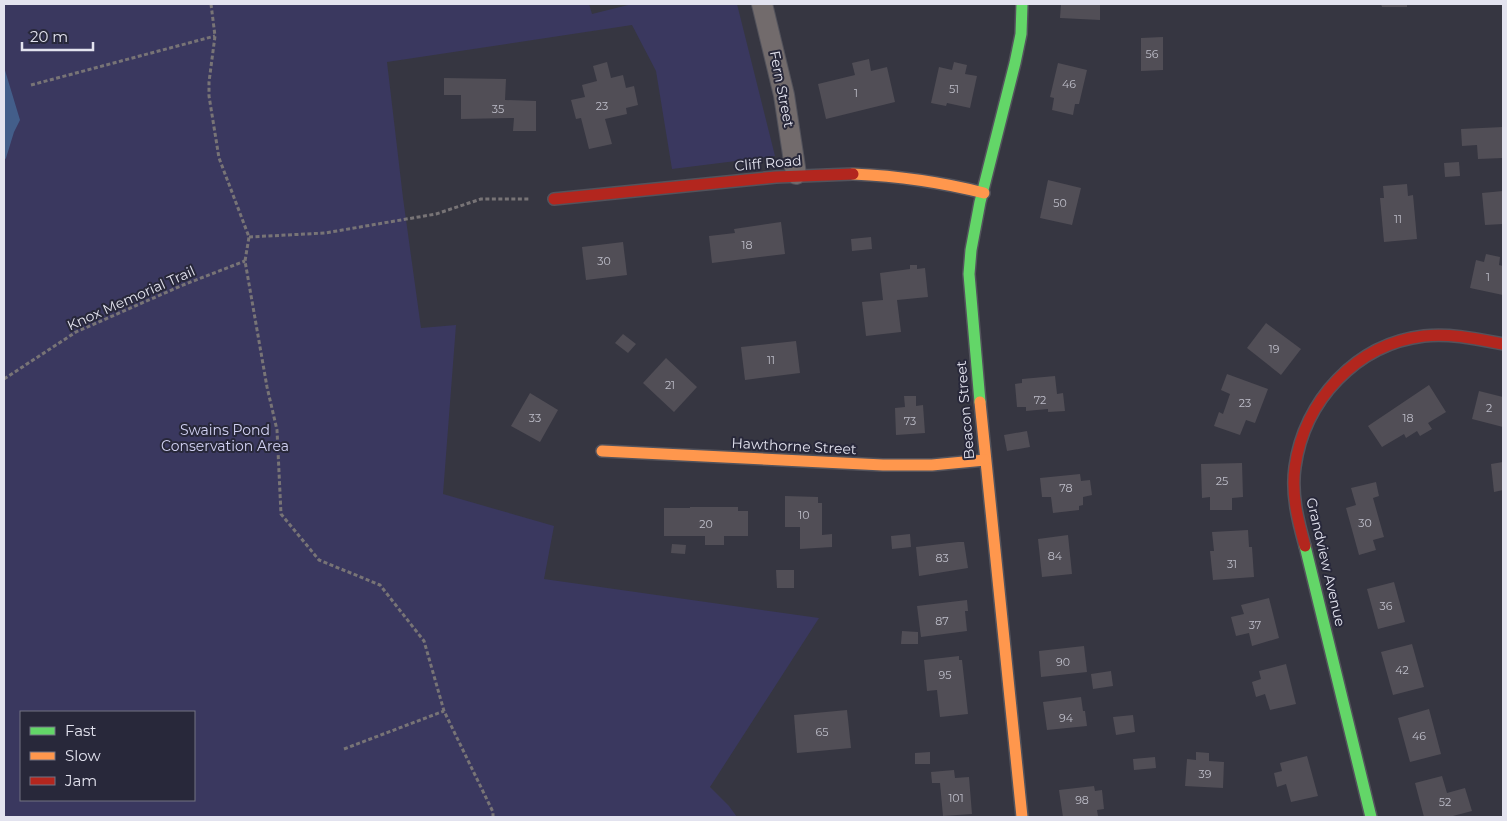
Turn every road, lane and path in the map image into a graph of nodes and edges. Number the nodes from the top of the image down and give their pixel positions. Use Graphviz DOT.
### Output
graph roads {
  1 [pos="211,4"];
  2 [pos="762,4"];
  3 [pos="1022,4"];
  4 [pos="215,36"];
  5 [pos="31,85"];
  6 [pos="796,174"];
  7 [pos="984,193"];
  8 [pos="554,199"];
  9 [pos="249,237"];
  10 [pos="245,261"];
  11 [pos="1503,344"];
  12 [pos="4,379"];
  13 [pos="602,451"];
  14 [pos="985,460"];
  15 [pos="444,711"];
  16 [pos="344,749"];
  17 [pos="493,817"];
  18 [pos="1022,817"];
  19 [pos="1371,817"];
  1 -- 4 [label="path"];
  2 -- 6 [label="street, Fern Street"];
  3 -- 7 [label="street, Beacon Street"];
  4 -- 5 [label="path"];
  4 -- 9 [label="path"];
  6 -- 7 [label="street, Cliff Road"];
  6 -- 8 [label="street, Cliff Road"];
  7 -- 14 [label="street, Beacon Street"];
  8 -- 9 [label="path"];
  9 -- 10 [label="path"];
  10 -- 12 [label="path, Knox Memorial Trail"];
  10 -- 15 [label="path"];
  11 -- 19 [label="street, Grandview Avenue"];
  13 -- 14 [label="street, Hawthorne Street"];
  14 -- 18 [label="street, Beacon Street"];
  15 -- 16 [label="path"];
  15 -- 17 [label="path"];
}
